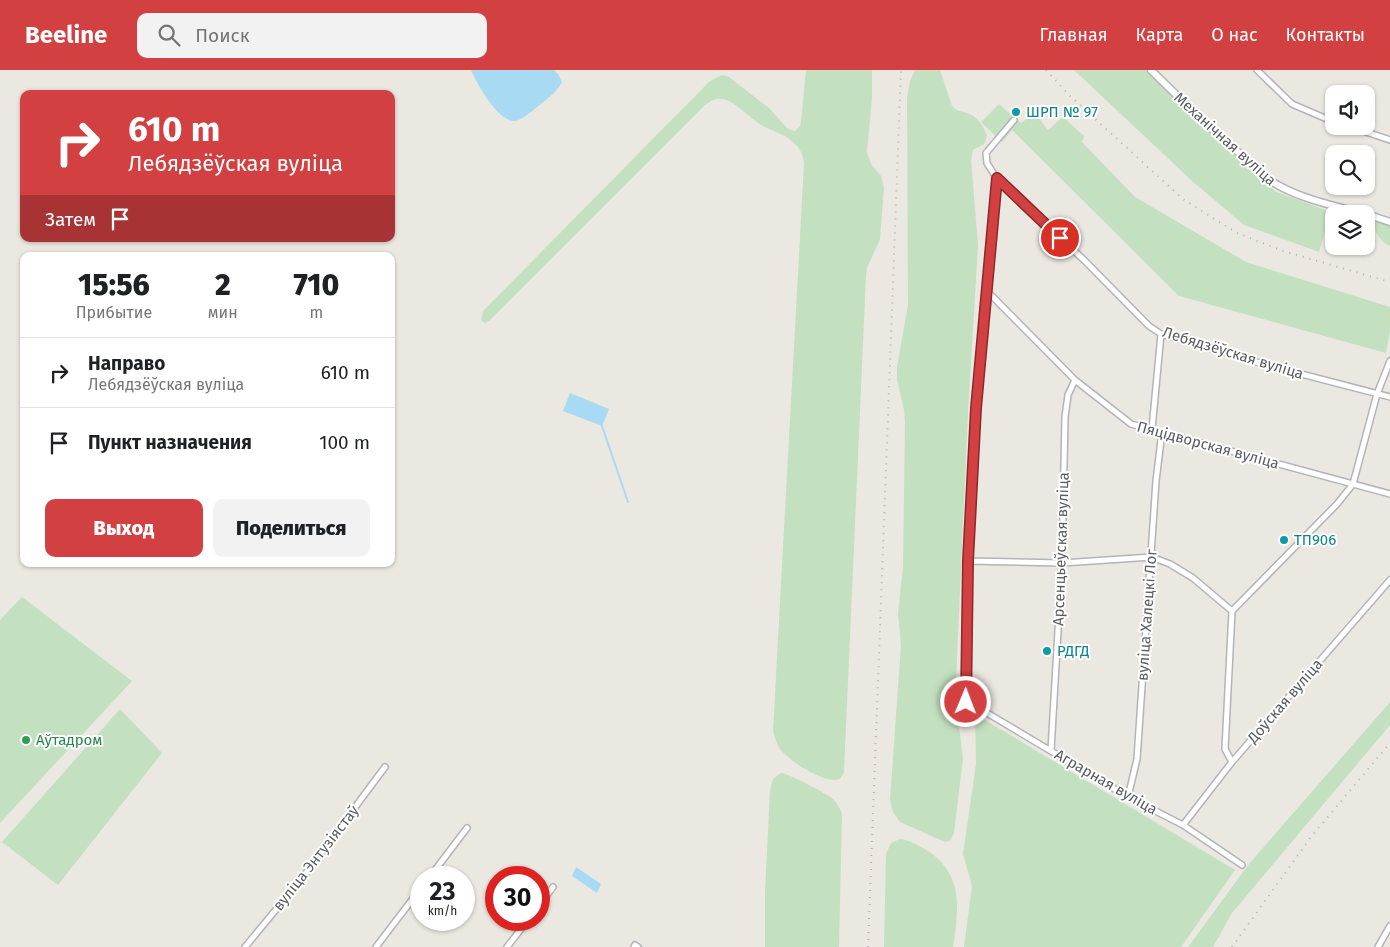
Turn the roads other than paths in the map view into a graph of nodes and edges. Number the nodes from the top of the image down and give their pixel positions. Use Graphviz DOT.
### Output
graph roads {
  1 [pos="1151,70"];
  2 [pos="1257,70"];
  3 [pos="1325,118"];
  4 [pos="1014,120"];
  5 [pos="1375,135"];
  6 [pos="1390,140"];
  7 [pos="997,178"];
  8 [pos="1334,205"];
  9 [pos="1375,217"];
  10 [pos="1390,222"];
  11 [pos="986,290"];
  12 [pos="1161,334"];
  13 [pos="1390,361"];
  14 [pos="1075,380"];
  15 [pos="1377,394"];
  16 [pos="1390,397"];
  17 [pos="1152,429"];
  18 [pos="1162,432"];
  19 [pos="1353,484"];
  20 [pos="1390,494"];
  21 [pos="1152,557"];
  22 [pos="968,561"];
  23 [pos="1062,563"];
  24 [pos="1390,580"];
  25 [pos="1232,611"];
  26 [pos="1051,750"];
  27 [pos="1232,762"];
  28 [pos="385,767"];
  29 [pos="1128,797"];
  30 [pos="1183,826"];
  31 [pos="467,828"];
  32 [pos="438,866"];
  33 [pos="1242,866"];
  34 [pos="554,887"];
  35 [pos="550,892"];
  36 [pos="410,902"];
  37 [pos="1390,926"];
  38 [pos="519,931"];
  39 [pos="245,947"];
  40 [pos="376,947"];
  41 [pos="507,947"];
  42 [pos="1378,947"];
  1 -- 8 [label="street, Механічная вуліца"];
  2 -- 3 [label="street"];
  4 -- 7 [label="street, Лебядзёўская вуліца"];
  5 -- 6 [label="street"];
  7 -- 11 [label="street"];
  7 -- 12 [label="street, Лебядзёўская вуліца"];
  9 -- 10 [label="street, Механічная вуліца"];
  11 -- 14 [label="street, Пяцідворская вуліца"];
  11 -- 22 [label="street"];
  12 -- 15 [label="street, Лебядзёўская вуліца"];
  12 -- 17 [label="street"];
  13 -- 15 [label="street"];
  14 -- 17 [label="street, Пяцідворская вуліца"];
  14 -- 23 [label="street, Арсенцьеўская вуліца"];
  15 -- 16 [label="street, Лебядзёўская вуліца"];
  15 -- 19 [label="street"];
  17 -- 18 [label="street, Пяцідворская вуліца"];
  18 -- 19 [label="street, Пяцідворская вуліца"];
  18 -- 21 [label="street, вуліца Халецкі Лог"];
  19 -- 20 [label="street, Пяцідворская вуліца"];
  19 -- 25 [label="street"];
  21 -- 23 [label="street"];
  21 -- 25 [label="street"];
  21 -- 29 [label="street, вуліца Халецкі Лог"];
  22 -- 23 [label="street"];
  22 -- 26 [label="street, Аграрная вуліца"];
  23 -- 26 [label="street, Арсенцьеўская вуліца"];
  24 -- 27 [label="street, Доўская вуліца"];
  25 -- 27 [label="street"];
  26 -- 29 [label="street, Аграрная вуліца"];
  27 -- 30 [label="street, Доўская вуліца"];
  28 -- 39 [label="street, вуліца Энтузіястаў"];
  29 -- 30 [label="street, Аграрная вуліца"];
  30 -- 33 [label="street, Аграрная вуліца"];
  31 -- 32 [label="street"];
  34 -- 35 [label="street"];
  36 -- 40 [label="street"];
  37 -- 42 [label="street"];
  38 -- 41 [label="street"];
}
